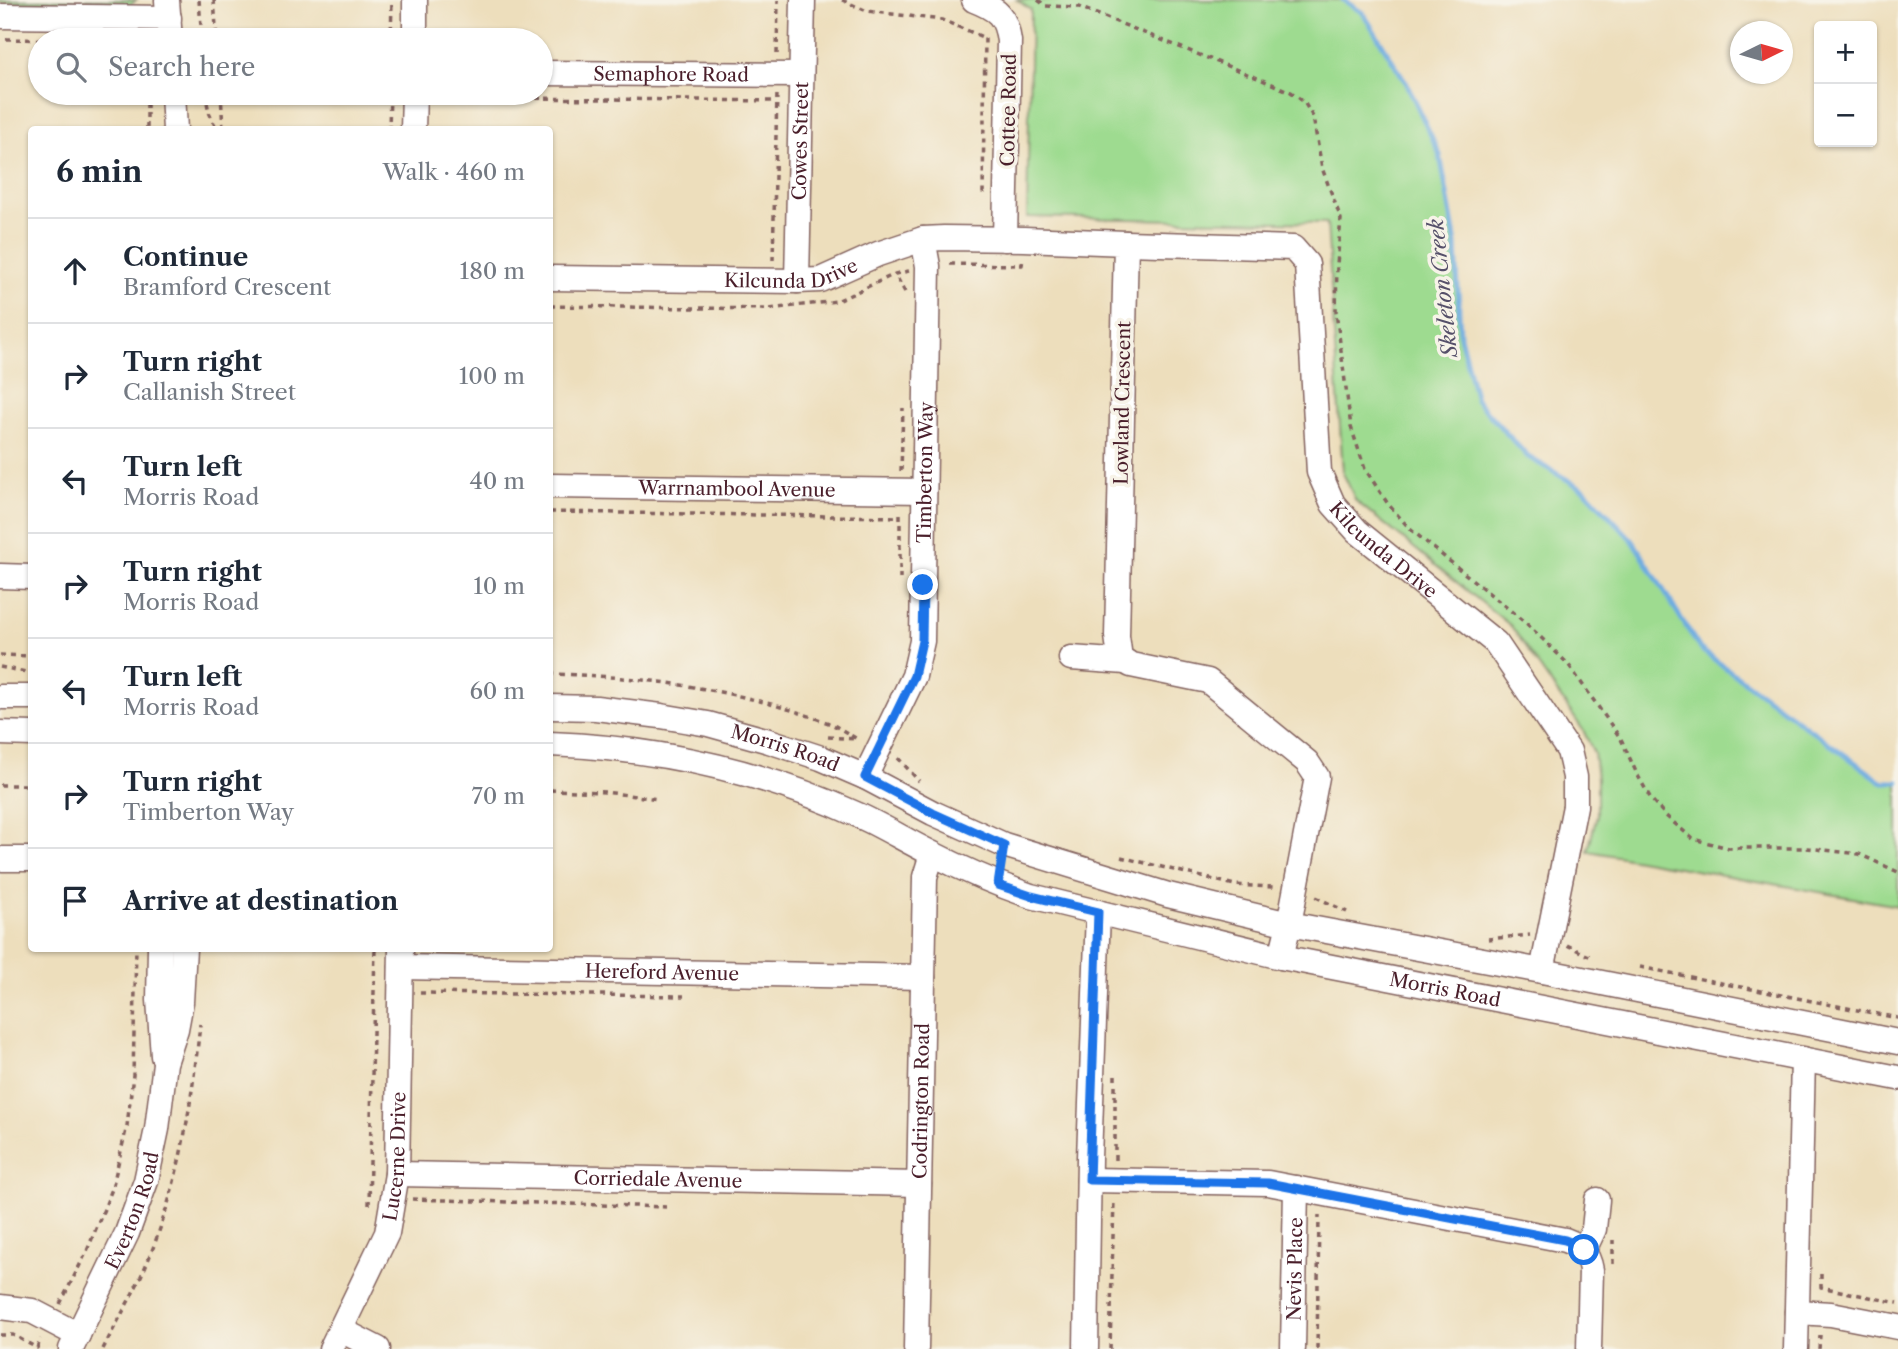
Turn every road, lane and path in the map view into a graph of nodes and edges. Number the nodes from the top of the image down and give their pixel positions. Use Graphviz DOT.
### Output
graph roads {
  1 [pos="199,0"];
  2 [pos="214,0"];
  3 [pos="392,0"];
  4 [pos="415,0"];
  5 [pos="778,0"];
  6 [pos="803,0"];
  7 [pos="842,0"];
  8 [pos="974,0"];
  9 [pos="1038,0"];
  10 [pos="0,16"];
  11 [pos="169,19"];
  12 [pos="201,28"];
  13 [pos="216,28"];
  14 [pos="391,28"];
  15 [pos="415,28"];
  16 [pos="0,39"];
  17 [pos="28,39"];
  18 [pos="553,73"];
  19 [pos="789,75"];
  20 [pos="553,97"];
  21 [pos="776,101"];
  22 [pos="147,105"];
  23 [pos="174,105"];
  24 [pos="208,105"];
  25 [pos="221,105"];
  26 [pos="390,105"];
  27 [pos="419,105"];
  28 [pos="147,126"];
  29 [pos="175,126"];
  30 [pos="215,126"];
  31 [pos="223,126"];
  32 [pos="389,126"];
  33 [pos="414,126"];
  34 [pos="983,197"];
  35 [pos="923,239"];
  36 [pos="1014,239"];
  37 [pos="1126,243"];
  38 [pos="947,264"];
  39 [pos="895,274"];
  40 [pos="553,278"];
  41 [pos="772,281"];
  42 [pos="797,281"];
  43 [pos="553,306"];
  44 [pos="553,486"];
  45 [pos="925,491"];
  46 [pos="553,512"];
  47 [pos="900,517"];
  48 [pos="0,576"];
  49 [pos="28,576"];
  50 [pos="0,655"];
  51 [pos="28,656"];
  52 [pos="1070,658"];
  53 [pos="1126,662"];
  54 [pos="0,667"];
  55 [pos="28,672"];
  56 [pos="553,674"];
  57 [pos="0,697"];
  58 [pos="28,697"];
  59 [pos="553,707"];
  60 [pos="0,733"];
  61 [pos="28,734"];
  62 [pos="858,739"];
  63 [pos="553,744"];
  64 [pos="896,757"];
  65 [pos="865,777"];
  66 [pos="0,785"];
  67 [pos="28,785"];
  68 [pos="922,785"];
  69 [pos="553,790"];
  70 [pos="658,800"];
  71 [pos="1004,845"];
  72 [pos="932,854"];
  73 [pos="1111,854"];
  74 [pos="0,859"];
  75 [pos="28,859"];
  76 [pos="1898,872"];
  77 [pos="998,885"];
  78 [pos="1269,886"];
  79 [pos="1321,898"];
  80 [pos="1098,912"];
  81 [pos="1357,914"];
  82 [pos="1289,924"];
  83 [pos="1531,935"];
  84 [pos="1486,939"];
  85 [pos="1557,940"];
  86 [pos="136,952"];
  87 [pos="160,952"];
  88 [pos="184,952"];
  89 [pos="374,952"];
  90 [pos="1281,957"];
  91 [pos="401,958"];
  92 [pos="1601,959"];
  93 [pos="1628,964"];
  94 [pos="1542,971"];
  95 [pos="923,977"];
  96 [pos="415,994"];
  97 [pos="684,996"];
  98 [pos="1898,1018"];
  99 [pos="1898,1042"];
  100 [pos="1803,1059"];
  101 [pos="165,1063"];
  102 [pos="1898,1078"];
  103 [pos="397,1174"];
  104 [pos="1089,1180"];
  105 [pos="919,1184"];
  106 [pos="1296,1197"];
  107 [pos="410,1198"];
  108 [pos="1598,1200"];
  109 [pos="666,1207"];
  110 [pos="368,1211"];
  111 [pos="1584,1250"];
  112 [pos="1810,1274"];
  113 [pos="1898,1303"];
  114 [pos="0,1307"];
  115 [pos="1797,1312"];
  116 [pos="53,1316"];
  117 [pos="1898,1326"];
  118 [pos="0,1335"];
  119 [pos="336,1340"];
  120 [pos="74,1342"];
  121 [pos="36,1349"];
  122 [pos="378,1349"];
  123 [pos="916,1349"];
  124 [pos="1086,1349"];
  125 [pos="1293,1349"];
  126 [pos="1317,1349"];
  127 [pos="1589,1349"];
  128 [pos="1796,1349"];
  1 -- 12 [label="path"];
  2 -- 13 [label="path"];
  3 -- 14 [label="path"];
  4 -- 15 [label="street"];
  5 -- 19 [label="path"];
  6 -- 19 [label="street, Cowes Street"];
  7 -- 34 [label="path"];
  8 -- 36 [label="street, Cottee Road"];
  9 -- 76 [label="path"];
  10 -- 11 [label="street"];
  16 -- 17 [label="path"];
  18 -- 19 [label="street, Semaphore Road"];
  19 -- 21 [label="path"];
  19 -- 42 [label="street, Cowes Street"];
  20 -- 21 [label="path"];
  21 -- 41 [label="path"];
  22 -- 28 [label="path"];
  23 -- 29 [label="street"];
  24 -- 30 [label="path"];
  25 -- 31 [label="path"];
  26 -- 32 [label="path"];
  27 -- 33 [label="street"];
  35 -- 36 [label="street, Kilcunda Drive"];
  35 -- 42 [label="street, Kilcunda Drive"];
  35 -- 45 [label="street, Timberton Way"];
  36 -- 37 [label="street"];
  36 -- 38 [label="path"];
  37 -- 53 [label="street, Lowland Crescent"];
  37 -- 94 [label="street, Kilcunda Drive"];
  39 -- 43 [label="path"];
  40 -- 41 [label="street, Kilcunda Drive"];
  41 -- 42 [label="street, Kilcunda Drive"];
  44 -- 45 [label="street, Warrnambool Avenue"];
  45 -- 65 [label="street, Timberton Way"];
  46 -- 47 [label="path"];
  48 -- 49 [label="street"];
  50 -- 51 [label="path"];
  52 -- 53 [label="street"];
  53 -- 82 [label="street"];
  54 -- 55 [label="path"];
  56 -- 62 [label="path"];
  57 -- 58 [label="street"];
  59 -- 65 [label="street, Morris Road"];
  60 -- 61 [label="street"];
  63 -- 72 [label="street, Morris Road"];
  64 -- 68 [label="path"];
  65 -- 71 [label="street, Morris Road"];
  66 -- 67 [label="path"];
  69 -- 70 [label="path"];
  71 -- 77 [label="street"];
  71 -- 82 [label="street, Morris Road"];
  72 -- 77 [label="street, Morris Road"];
  72 -- 95 [label="street, Codrington Road"];
  73 -- 78 [label="path"];
  74 -- 75 [label="street"];
  77 -- 80 [label="street, Morris Road"];
  79 -- 81 [label="path"];
  80 -- 90 [label="street, Morris Road"];
  80 -- 104 [label="street"];
  82 -- 90 [label="street"];
  82 -- 94 [label="street, Morris Road"];
  83 -- 84 [label="path"];
  85 -- 92 [label="path"];
  86 -- 116 [label="path"];
  87 -- 101 [label="street, Everton Road"];
  88 -- 101 [label="street, Everton Road"];
  89 -- 110 [label="path"];
  90 -- 100 [label="street, Morris Road"];
  91 -- 95 [label="street, Hereford Avenue"];
  91 -- 103 [label="street, Lucerne Drive"];
  93 -- 98 [label="path"];
  94 -- 99 [label="street, Morris Road"];
  95 -- 105 [label="street, Codrington Road"];
  96 -- 97 [label="path"];
  100 -- 102 [label="street, Morris Road"];
  100 -- 112 [label="street"];
  101 -- 120 [label="street, Everton Road"];
  103 -- 105 [label="street, Corriedale Avenue"];
  103 -- 119 [label="street, Lucerne Drive"];
  104 -- 106 [label="street"];
  104 -- 124 [label="street"];
  105 -- 123 [label="street, Codrington Road"];
  106 -- 111 [label="street"];
  106 -- 125 [label="street, Nevis Place"];
  106 -- 126 [label="path"];
  107 -- 109 [label="path"];
  108 -- 111 [label="street"];
  111 -- 127 [label="street"];
  112 -- 113 [label="path"];
  112 -- 115 [label="street"];
  114 -- 116 [label="street"];
  115 -- 117 [label="street"];
  115 -- 128 [label="street"];
  116 -- 120 [label="street"];
  116 -- 121 [label="path"];
  118 -- 121 [label="path"];
  119 -- 122 [label="street"];
}
